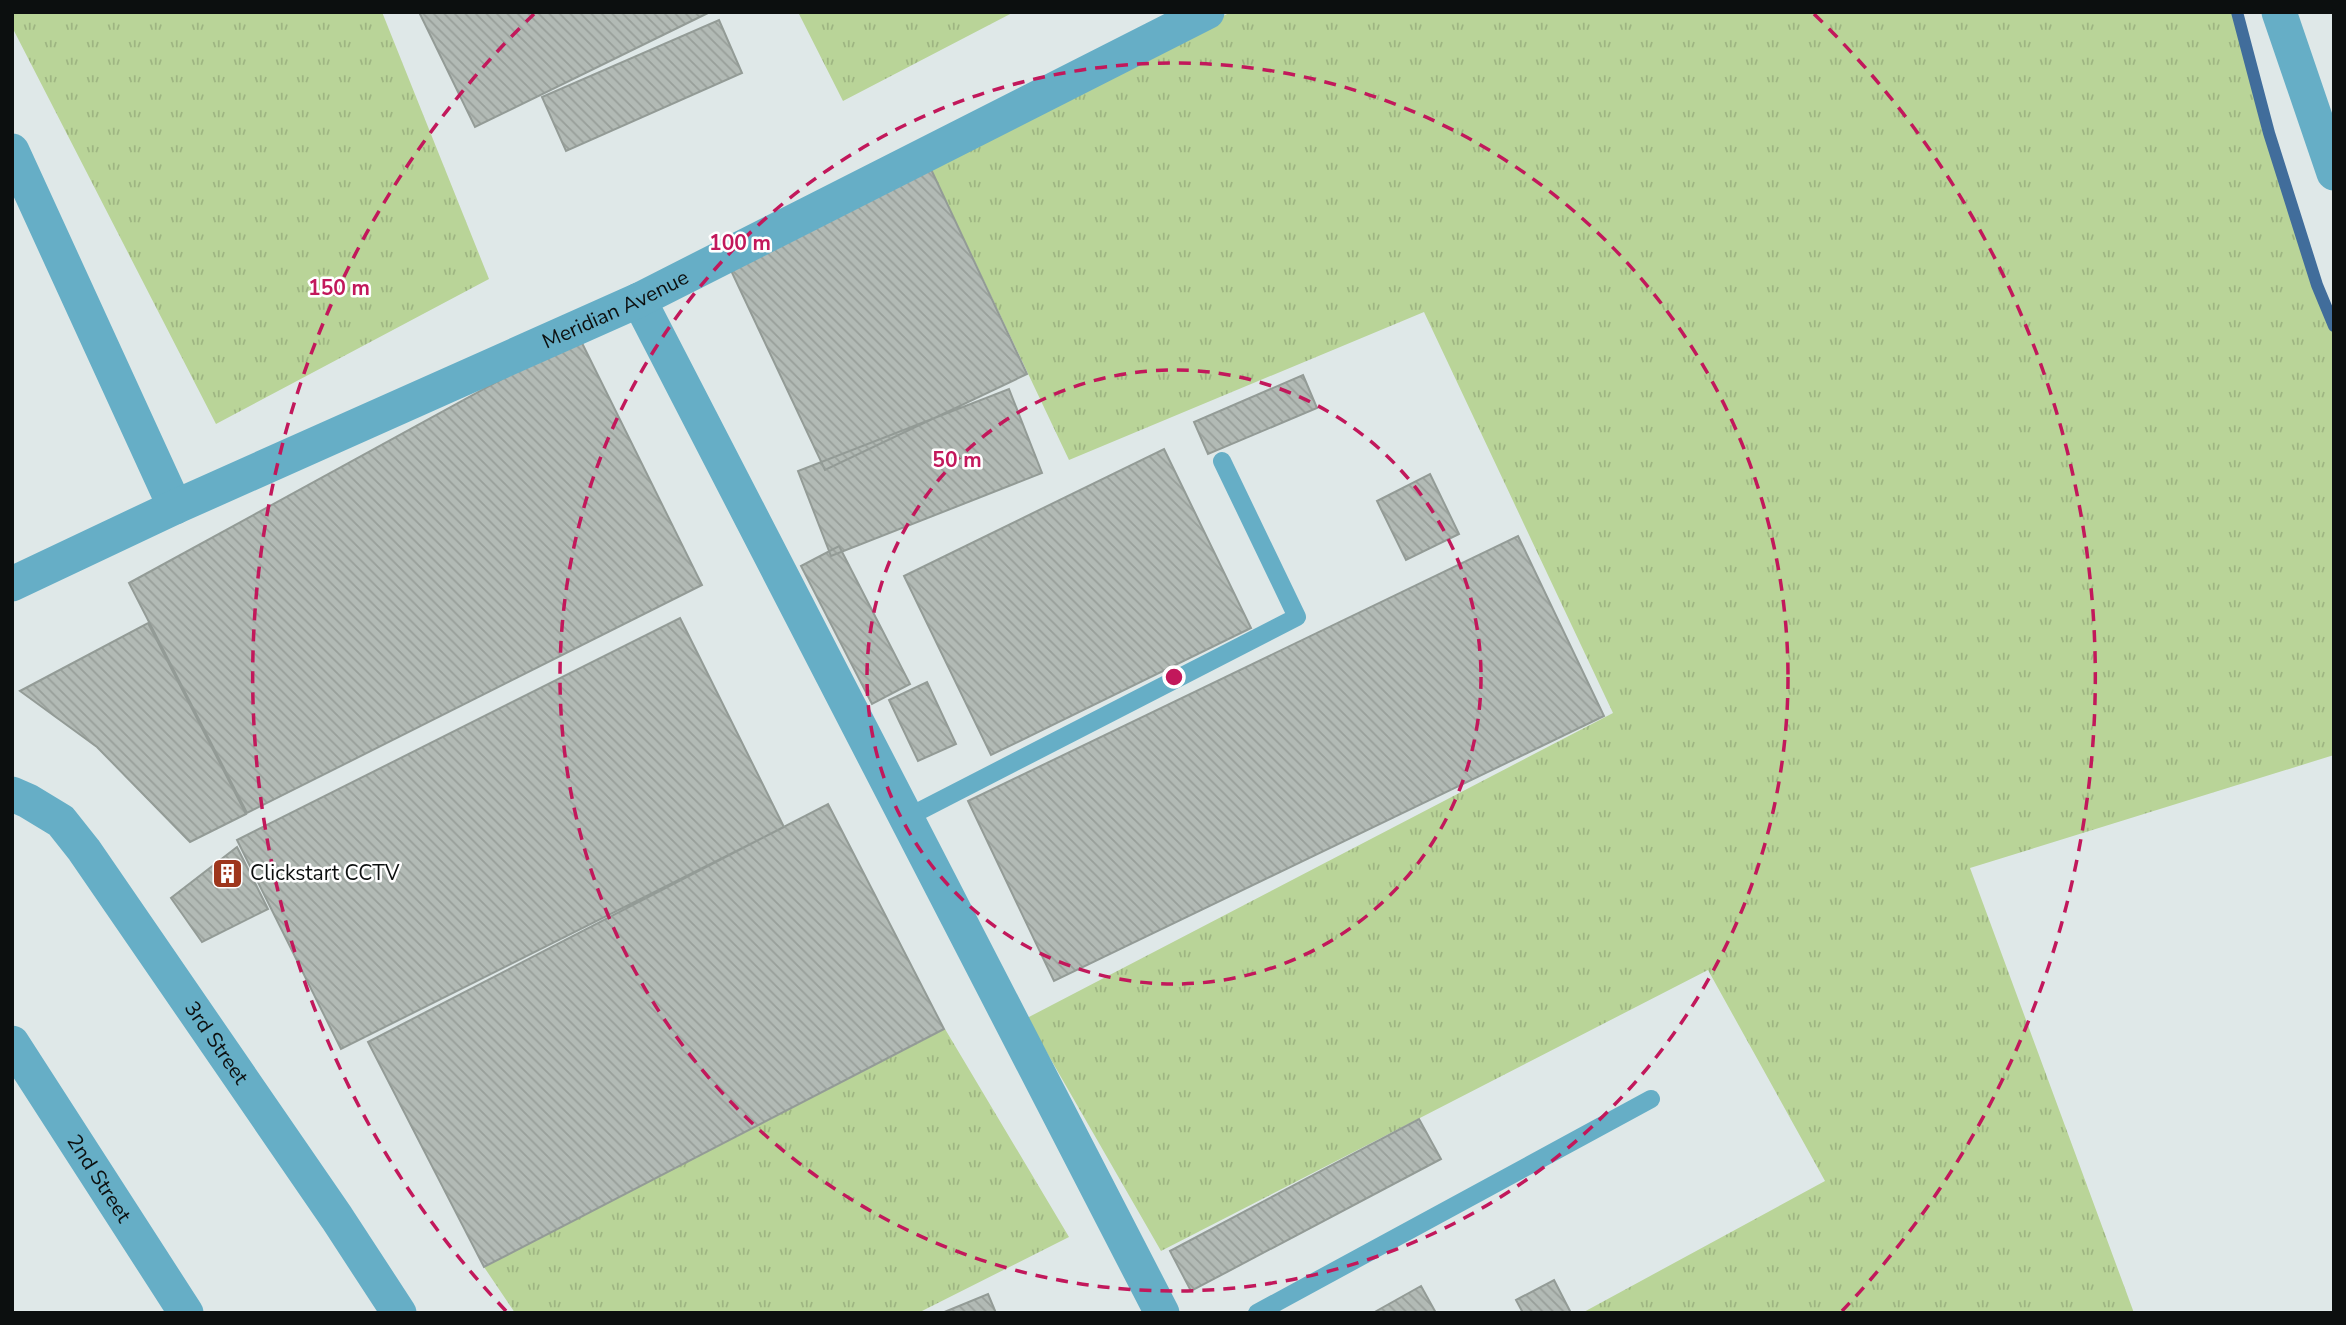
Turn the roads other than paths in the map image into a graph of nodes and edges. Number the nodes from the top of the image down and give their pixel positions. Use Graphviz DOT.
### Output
graph roads {
  1 [pos="1207,12"];
  2 [pos="2279,12"];
  3 [pos="12,151"];
  4 [pos="2334,173"];
  5 [pos="639,300"];
  6 [pos="1222,461"];
  7 [pos="175,506"];
  8 [pos="12,584"];
  9 [pos="12,794"];
  10 [pos="906,818"];
  11 [pos="12,1043"];
  12 [pos="1651,1099"];
  13 [pos="186,1313"];
  14 [pos="399,1313"];
  15 [pos="1162,1313"];
  16 [pos="1257,1313"];
  1 -- 5 [label="street, Meridian Avenue"];
  2 -- 4 [label="street"];
  3 -- 7 [label="street"];
  5 -- 7 [label="street, Meridian Avenue"];
  5 -- 10 [label="street"];
  6 -- 10 [label="lane"];
  7 -- 8 [label="street, Meridian Avenue"];
  9 -- 14 [label="street, 3rd Street"];
  10 -- 15 [label="street"];
  11 -- 13 [label="street, 2nd Street"];
  12 -- 16 [label="lane"];
}
